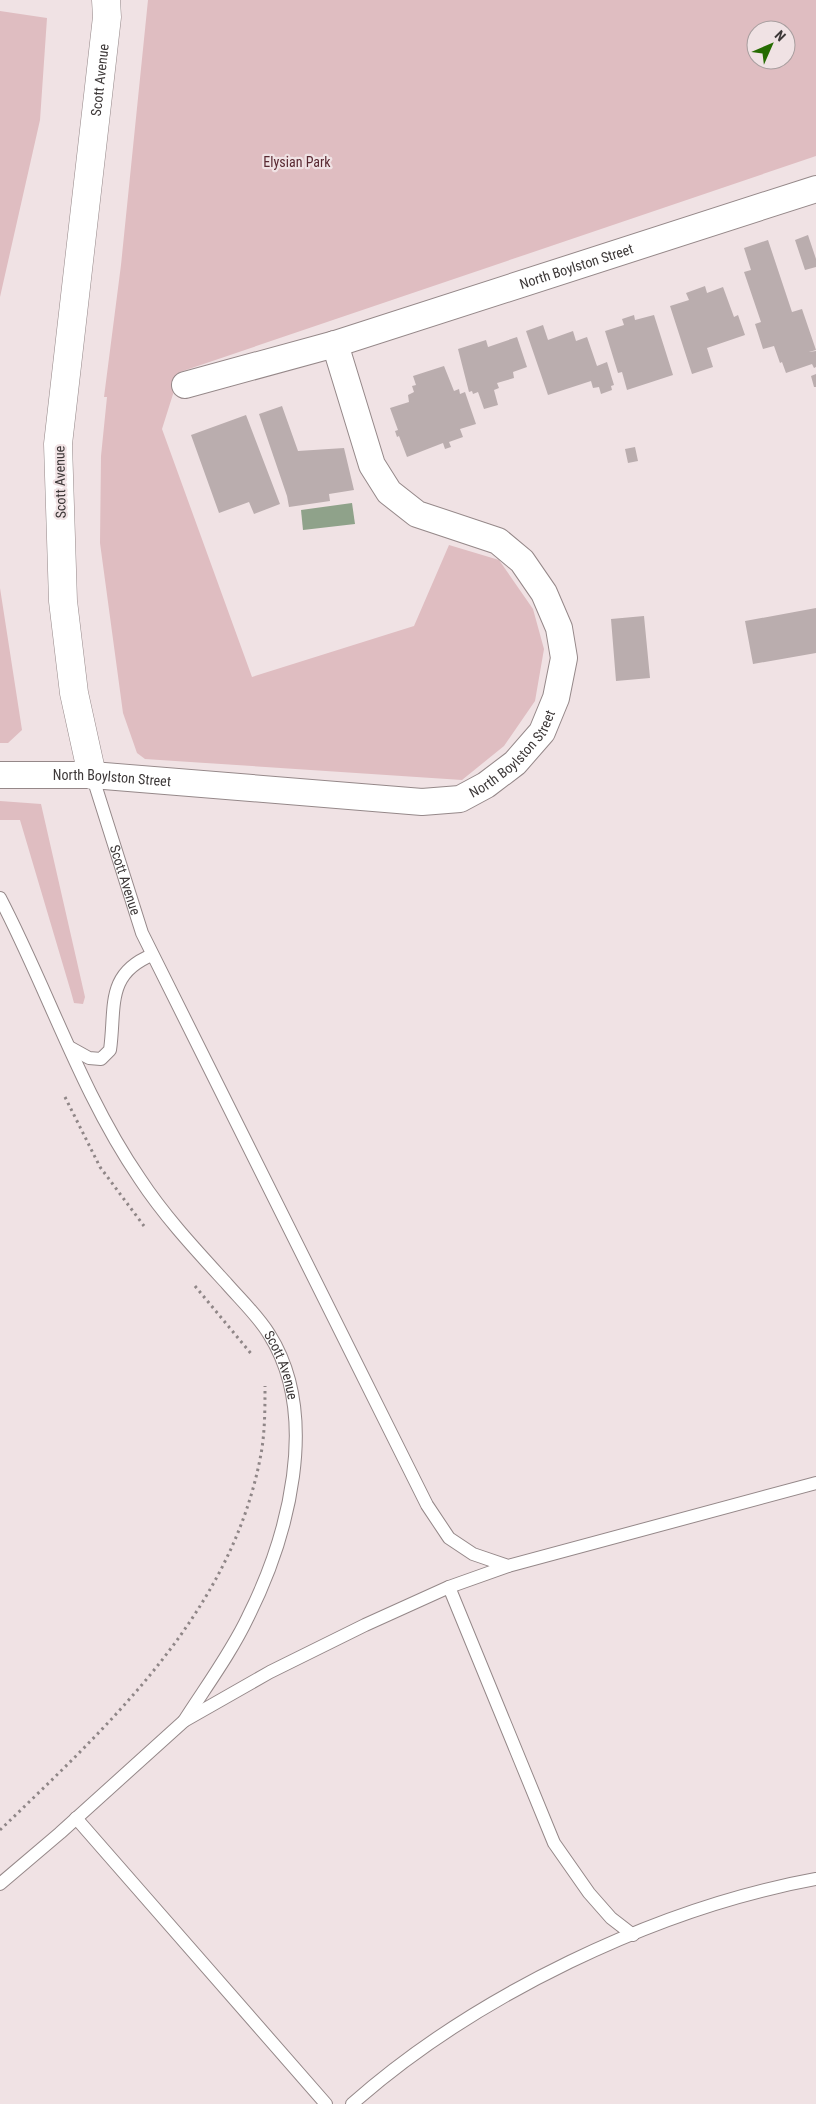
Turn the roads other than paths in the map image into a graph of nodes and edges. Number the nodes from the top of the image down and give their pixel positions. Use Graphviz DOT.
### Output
graph roads {
  1 [pos="106,0"];
  2 [pos="816,189"];
  3 [pos="335,344"];
  4 [pos="185,385"];
  5 [pos="0,775"];
  6 [pos="92,775"];
  7 [pos="0,898"];
  8 [pos="152,955"];
  9 [pos="71,1048"];
  10 [pos="816,1483"];
  11 [pos="508,1566"];
  12 [pos="450,1587"];
  13 [pos="184,1721"];
  14 [pos="76,1818"];
  15 [pos="816,1878"];
  16 [pos="0,1884"];
  17 [pos="633,1935"];
  18 [pos="326,2104"];
  19 [pos="352,2104"];
  1 -- 6 [label="street, Scott Avenue"];
  2 -- 3 [label="street, North Boylston Street"];
  3 -- 4 [label="street, North Boylston Street"];
  3 -- 6 [label="street, North Boylston Street"];
  5 -- 6 [label="street, North Boylston Street"];
  6 -- 8 [label="lane, Scott Avenue"];
  7 -- 9 [label="lane, Scott Avenue"];
  8 -- 9 [label="lane"];
  8 -- 11 [label="lane, Scott Avenue"];
  9 -- 13 [label="lane, Scott Avenue"];
  10 -- 11 [label="lane"];
  11 -- 12 [label="lane"];
  12 -- 13 [label="lane"];
  12 -- 17 [label="lane"];
  13 -- 14 [label="lane"];
  14 -- 16 [label="lane"];
  14 -- 18 [label="lane"];
  15 -- 17 [label="lane"];
  17 -- 19 [label="lane"];
}
